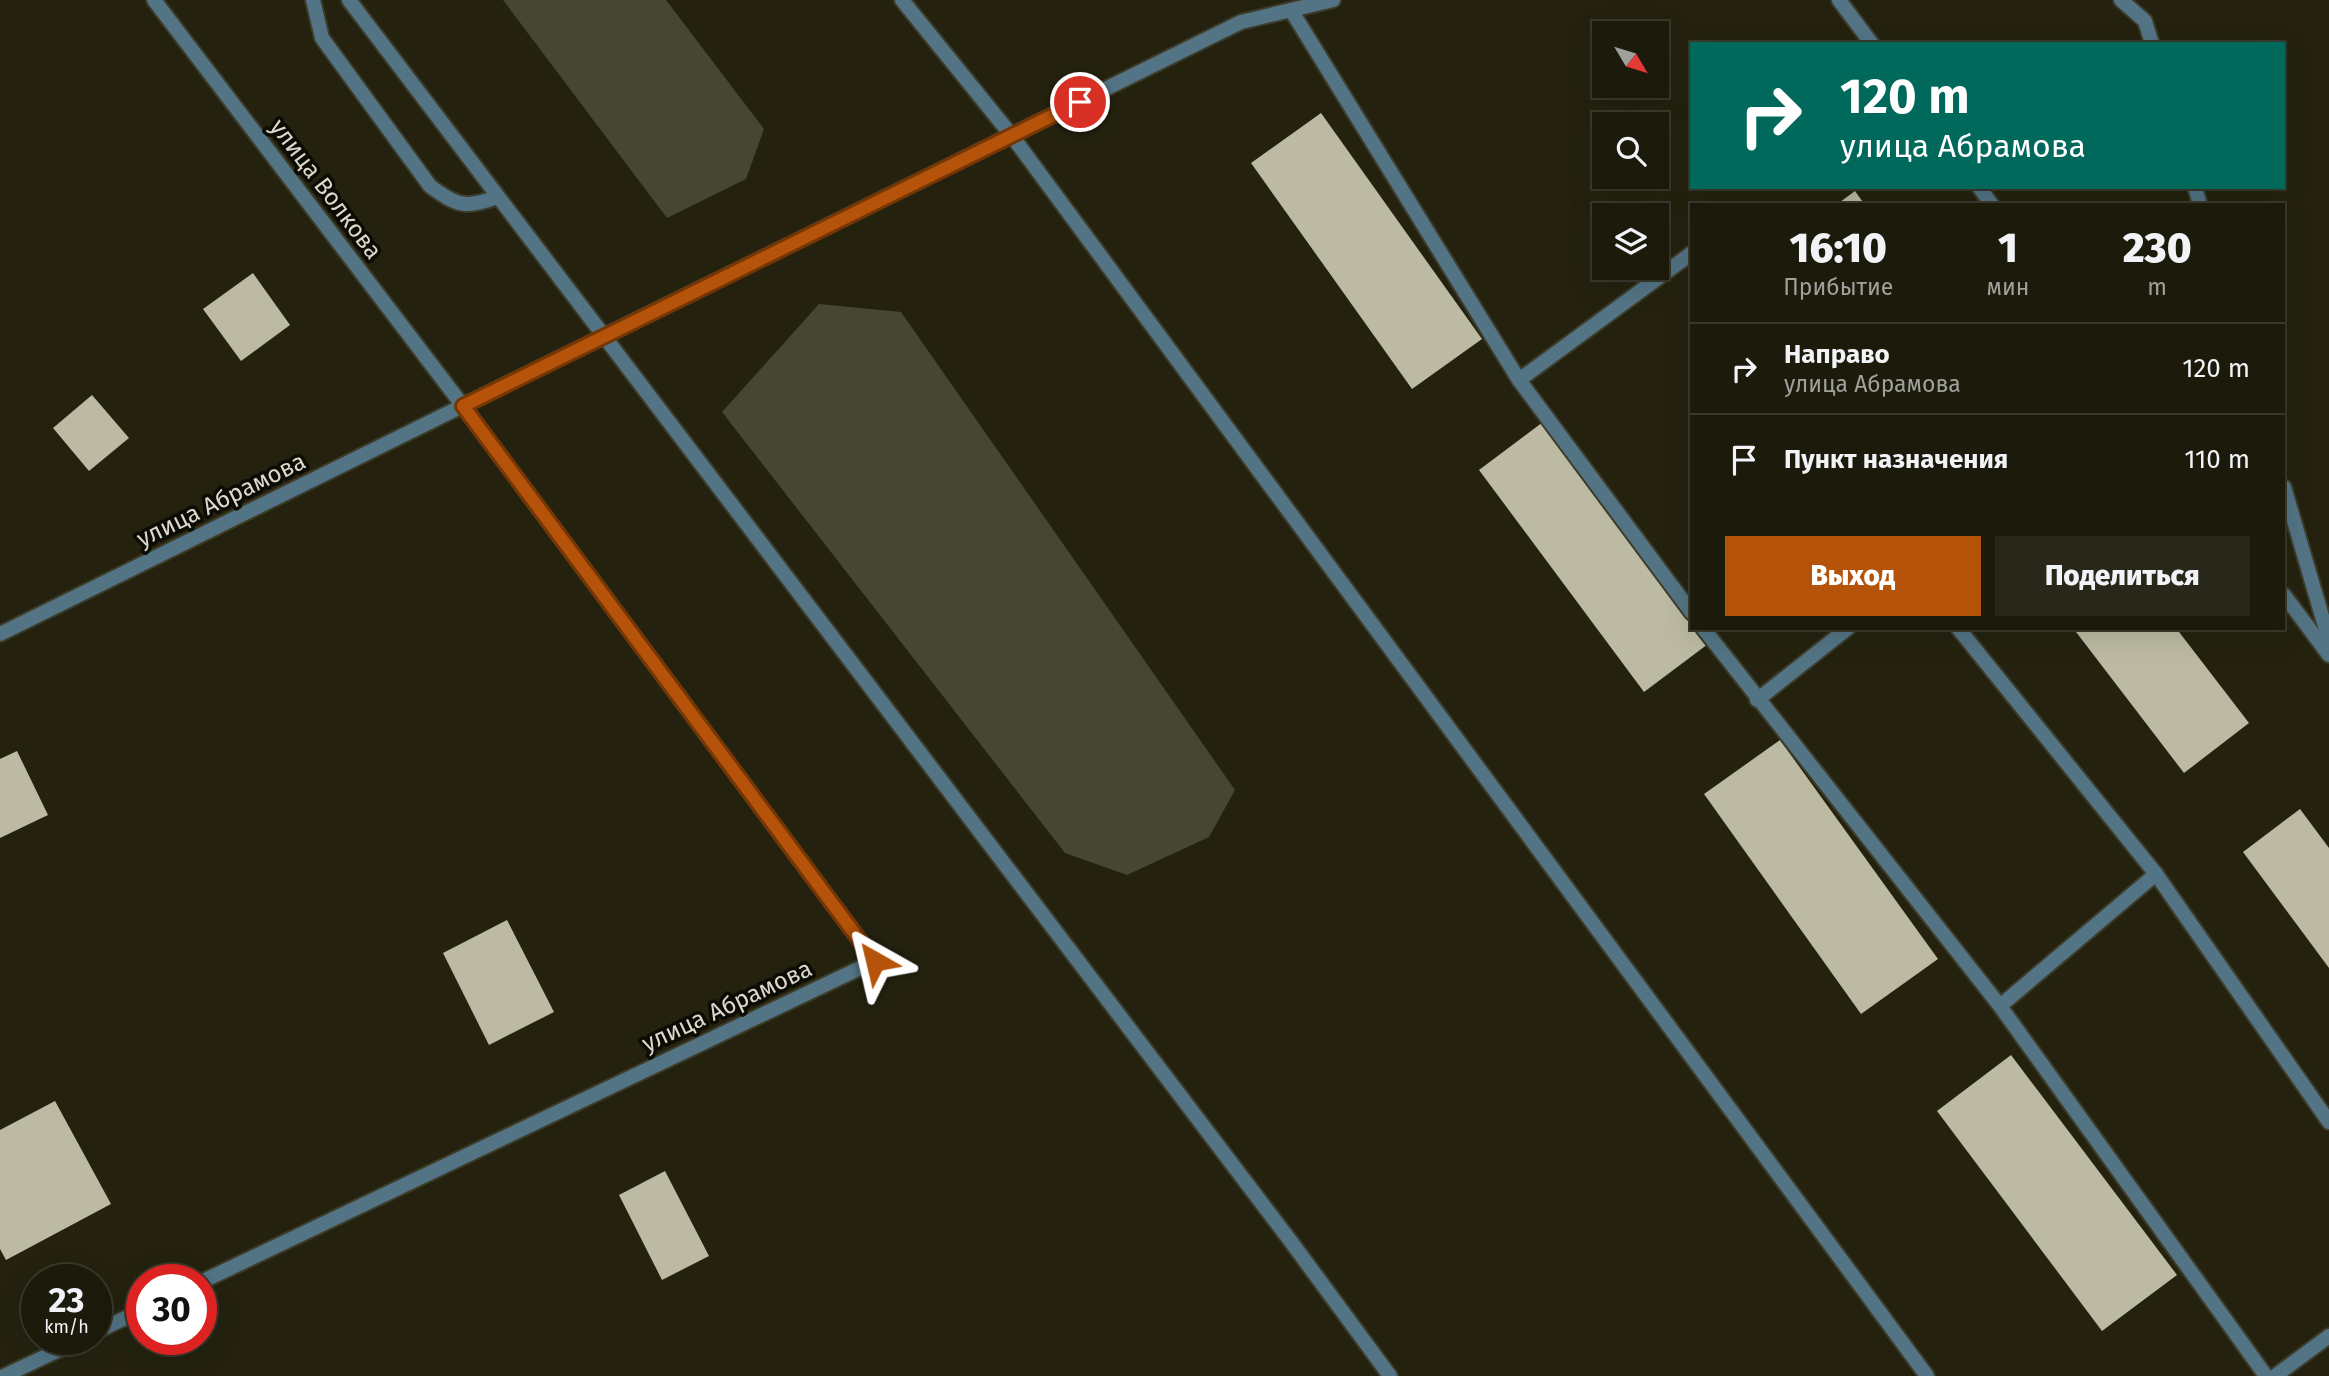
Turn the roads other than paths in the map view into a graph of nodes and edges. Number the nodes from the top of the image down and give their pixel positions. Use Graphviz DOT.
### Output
graph roads {
  1 [pos="154,0"];
  2 [pos="313,0"];
  3 [pos="349,0"];
  4 [pos="902,0"];
  5 [pos="1333,0"];
  6 [pos="1839,0"];
  7 [pos="2121,0"];
  8 [pos="1317,2"];
  9 [pos="1291,10"];
  10 [pos="1870,42"];
  11 [pos="2151,42"];
  12 [pos="1012,136"];
  13 [pos="498,197"];
  14 [pos="1690,254"];
  15 [pos="603,337"];
  16 [pos="1519,380"];
  17 [pos="463,406"];
  18 [pos="2285,491"];
  19 [pos="2285,596"];
  20 [pos="1690,610"];
  21 [pos="1704,630"];
  22 [pos="1845,630"];
  23 [pos="1960,630"];
  24 [pos="0,634"];
  25 [pos="2329,640"];
  26 [pos="2329,655"];
  27 [pos="1757,700"];
  28 [pos="2156,874"];
  29 [pos="2000,1006"];
  30 [pos="2329,1122"];
  31 [pos="217,1274"];
  32 [pos="2329,1336"];
  33 [pos="48,1355"];
  34 [pos="4,1376"];
  35 [pos="1390,1376"];
  36 [pos="1927,1376"];
  37 [pos="2266,1376"];
  38 [pos="2275,1376"];
  1 -- 17 [label="street, улица Волкова"];
  2 -- 13 [label="street"];
  3 -- 13 [label="street"];
  4 -- 12 [label="street"];
  5 -- 8 [label="street, улица Абрамова"];
  6 -- 10 [label="street"];
  7 -- 11 [label="street"];
  8 -- 9 [label="street, улица Абрамова"];
  9 -- 12 [label="street, улица Абрамова"];
  9 -- 16 [label="street"];
  12 -- 15 [label="street, улица Абрамова"];
  12 -- 36 [label="street"];
  13 -- 15 [label="street"];
  14 -- 16 [label="street"];
  15 -- 17 [label="street, улица Абрамова"];
  15 -- 35 [label="street"];
  16 -- 20 [label="street"];
  17 -- 24 [label="street, улица Абрамова"];
  17 -- 31 [label="street, улица Абрамова"];
  18 -- 25 [label="street"];
  19 -- 26 [label="street"];
  21 -- 27 [label="street"];
  22 -- 27 [label="street"];
  23 -- 28 [label="street"];
  27 -- 29 [label="street"];
  28 -- 29 [label="street"];
  28 -- 30 [label="street"];
  29 -- 37 [label="street"];
  32 -- 38 [label="street"];
  33 -- 34 [label="street"];
}
